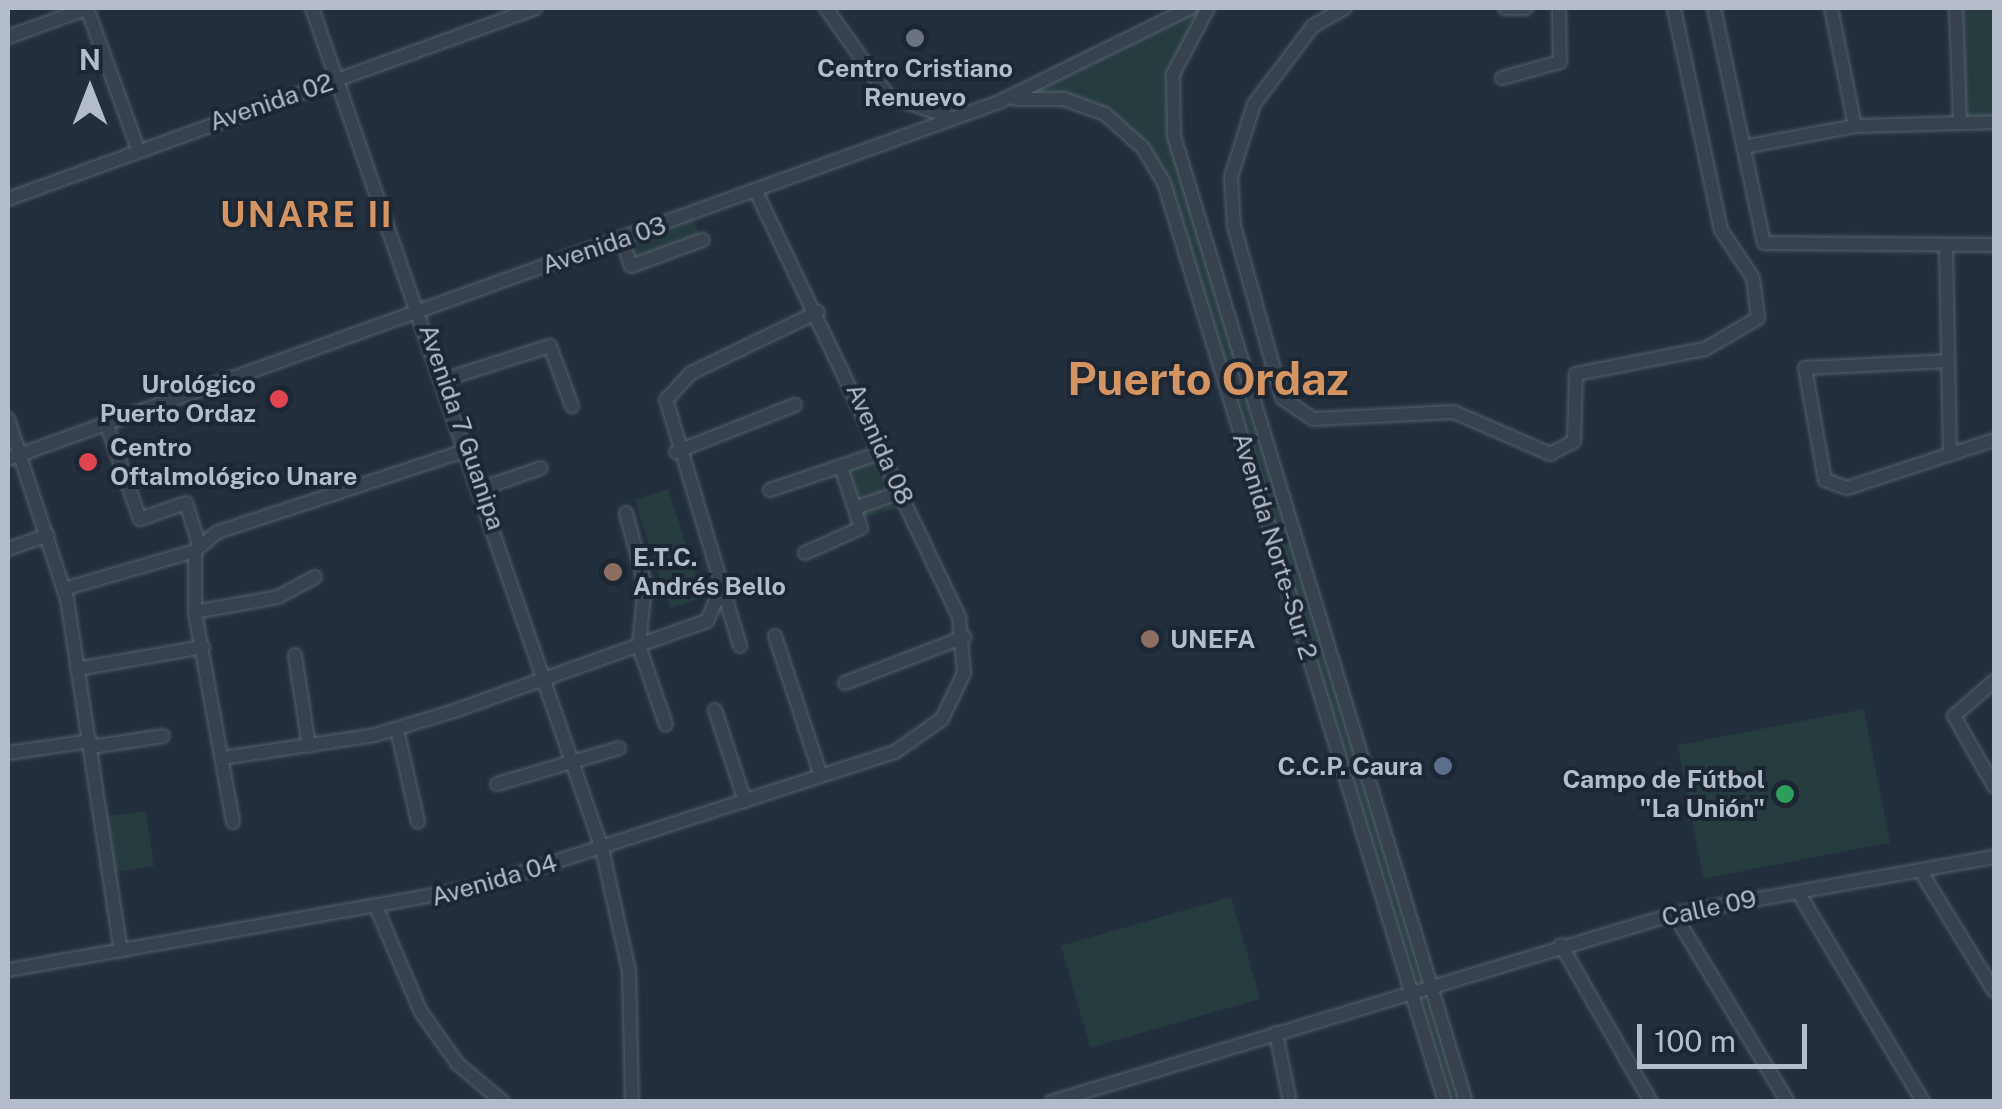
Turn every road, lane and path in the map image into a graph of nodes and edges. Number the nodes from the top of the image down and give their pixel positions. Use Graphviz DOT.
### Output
graph roads {
  1 [pos="88,8"];
  2 [pos="312,8"];
  3 [pos="536,8"];
  4 [pos="826,8"];
  5 [pos="1190,8"];
  6 [pos="1208,8"];
  7 [pos="1346,8"];
  8 [pos="1505,8"];
  9 [pos="1526,8"];
  10 [pos="1558,8"];
  11 [pos="1674,8"];
  12 [pos="1714,8"];
  13 [pos="1831,8"];
  14 [pos="1956,8"];
  15 [pos="500,14"];
  16 [pos="8,37"];
  17 [pos="1502,78"];
  18 [pos="338,79"];
  19 [pos="999,102"];
  20 [pos="960,116"];
  21 [pos="1994,122"];
  22 [pos="1960,123"];
  23 [pos="1856,126"];
  24 [pos="1742,148"];
  25 [pos="138,149"];
  26 [pos="756,191"];
  27 [pos="8,199"];
  28 [pos="622,240"];
  29 [pos="702,240"];
  30 [pos="1994,245"];
  31 [pos="1946,246"];
  32 [pos="421,309"];
  33 [pos="818,312"];
  34 [pos="1948,361"];
  35 [pos="446,379"];
  36 [pos="795,405"];
  37 [pos="572,406"];
  38 [pos="8,419"];
  39 [pos="106,423"];
  40 [pos="1994,440"];
  41 [pos="470,450"];
  42 [pos="676,452"];
  43 [pos="883,452"];
  44 [pos="1950,454"];
  45 [pos="14,456"];
  46 [pos="841,466"];
  47 [pos="542,468"];
  48 [pos="483,488"];
  49 [pos="770,490"];
  50 [pos="901,492"];
  51 [pos="860,512"];
  52 [pos="626,513"];
  53 [pos="48,536"];
  54 [pos="197,548"];
  55 [pos="8,549"];
  56 [pos="805,553"];
  57 [pos="315,577"];
  58 [pos="64,590"];
  59 [pos="721,590"];
  60 [pos="195,612"];
  61 [pos="775,636"];
  62 [pos="964,637"];
  63 [pos="202,646"];
  64 [pos="639,646"];
  65 [pos="740,646"];
  66 [pos="295,655"];
  67 [pos="78,669"];
  68 [pos="548,678"];
  69 [pos="1994,680"];
  70 [pos="845,683"];
  71 [pos="715,710"];
  72 [pos="666,725"];
  73 [pos="397,730"];
  74 [pos="163,736"];
  75 [pos="90,744"];
  76 [pos="309,746"];
  77 [pos="619,748"];
  78 [pos="8,753"];
  79 [pos="222,758"];
  80 [pos="576,764"];
  81 [pos="822,776"];
  82 [pos="497,784"];
  83 [pos="1994,786"];
  84 [pos="745,801"];
  85 [pos="233,822"];
  86 [pos="418,822"];
  87 [pos="602,848"];
  88 [pos="1994,857"];
  89 [pos="1922,875"];
  90 [pos="1798,892"];
  91 [pos="377,909"];
  92 [pos="1674,914"];
  93 [pos="1561,945"];
  94 [pos="121,951"];
  95 [pos="8,970"];
  96 [pos="1430,986"];
  97 [pos="1994,991"];
  98 [pos="1412,992"];
  99 [pos="1276,1033"];
  100 [pos="503,1102"];
  101 [pos="632,1102"];
  102 [pos="1051,1102"];
  103 [pos="1290,1102"];
  104 [pos="1445,1102"];
  105 [pos="1466,1102"];
  106 [pos="1650,1102"];
  107 [pos="1788,1102"];
  108 [pos="1924,1102"];
  1 -- 16 [label="street"];
  1 -- 25 [label="street"];
  2 -- 18 [label="street, Avenida 7 Guanipa"];
  3 -- 15 [label="street, Avenida 02"];
  4 -- 20 [label="street"];
  5 -- 19 [label="street, Avenida 03"];
  6 -- 96 [label="street, Avenida Norte-Sur 2"];
  7 -- 11 [label="street"];
  8 -- 9 [label="street"];
  10 -- 17 [label="street"];
  12 -- 24 [label="street"];
  13 -- 23 [label="street"];
  14 -- 22 [label="street"];
  15 -- 18 [label="street, Avenida 02"];
  18 -- 25 [label="street, Avenida 02"];
  18 -- 32 [label="street, Avenida 7 Guanipa"];
  19 -- 20 [label="street, Avenida 03"];
  19 -- 98 [label="street, Avenida Norte-Sur 2"];
  20 -- 26 [label="street, Avenida 03"];
  21 -- 22 [label="street"];
  22 -- 23 [label="street"];
  23 -- 24 [label="street"];
  24 -- 31 [label="street"];
  25 -- 27 [label="street, Avenida 02"];
  26 -- 28 [label="street, Avenida 03"];
  26 -- 33 [label="street, Avenida 08"];
  28 -- 29 [label="street"];
  28 -- 32 [label="street, Avenida 03"];
  30 -- 31 [label="street"];
  31 -- 34 [label="street"];
  32 -- 35 [label="street, Avenida 7 Guanipa"];
  32 -- 39 [label="street, Avenida 03"];
  33 -- 42 [label="street"];
  33 -- 43 [label="street, Avenida 08"];
  34 -- 44 [label="street"];
  34 -- 44 [label="street"];
  35 -- 37 [label="street"];
  35 -- 41 [label="street, Avenida 7 Guanipa"];
  36 -- 42 [label="street"];
  38 -- 45 [label="street"];
  39 -- 45 [label="street, Avenida 03"];
  39 -- 54 [label="street"];
  40 -- 44 [label="street"];
  41 -- 48 [label="street, Avenida 7 Guanipa"];
  41 -- 54 [label="street"];
  42 -- 59 [label="street"];
  43 -- 46 [label="street"];
  43 -- 50 [label="street, Avenida 08"];
  45 -- 53 [label="street"];
  46 -- 49 [label="street"];
  46 -- 51 [label="street"];
  47 -- 48 [label="street"];
  48 -- 68 [label="street, Avenida 7 Guanipa"];
  50 -- 51 [label="street"];
  50 -- 62 [label="street, Avenida 08"];
  51 -- 56 [label="street"];
  52 -- 64 [label="street"];
  53 -- 55 [label="street"];
  53 -- 58 [label="street"];
  54 -- 58 [label="street"];
  54 -- 60 [label="street"];
  57 -- 60 [label="street"];
  58 -- 67 [label="street"];
  59 -- 64 [label="street"];
  59 -- 65 [label="street"];
  60 -- 63 [label="street"];
  61 -- 81 [label="street"];
  62 -- 70 [label="street"];
  62 -- 81 [label="street, Avenida 04"];
  63 -- 67 [label="street"];
  63 -- 79 [label="street"];
  64 -- 68 [label="street"];
  64 -- 72 [label="street"];
  66 -- 76 [label="street"];
  67 -- 75 [label="street"];
  68 -- 73 [label="street"];
  68 -- 80 [label="street, Avenida 7 Guanipa"];
  69 -- 83 [label="street"];
  71 -- 84 [label="street"];
  73 -- 76 [label="street"];
  73 -- 86 [label="street"];
  74 -- 75 [label="street"];
  75 -- 78 [label="street"];
  75 -- 94 [label="street"];
  76 -- 79 [label="street"];
  77 -- 80 [label="street"];
  79 -- 85 [label="street"];
  80 -- 82 [label="street"];
  80 -- 87 [label="street, Avenida 7 Guanipa"];
  81 -- 84 [label="street, Avenida 04"];
  84 -- 87 [label="street, Avenida 04"];
  87 -- 91 [label="street, Avenida 04"];
  87 -- 101 [label="street, Avenida 7 Guanipa"];
  88 -- 89 [label="street, Calle 09"];
  89 -- 90 [label="street, Calle 09"];
  89 -- 97 [label="street"];
  90 -- 92 [label="street, Calle 09"];
  90 -- 108 [label="street"];
  91 -- 94 [label="street, Avenida 04"];
  91 -- 100 [label="street"];
  92 -- 93 [label="street, Calle 09"];
  92 -- 107 [label="street"];
  93 -- 96 [label="street, Calle 09"];
  93 -- 106 [label="street"];
  94 -- 95 [label="street, Avenida 04"];
  96 -- 98 [label="street, Calle 09"];
  96 -- 105 [label="street, Avenida Norte-Sur 2"];
  98 -- 99 [label="street, Calle 09"];
  98 -- 104 [label="street, Avenida Norte-Sur 2"];
  99 -- 102 [label="street, Calle 09"];
  99 -- 103 [label="street"];
}
